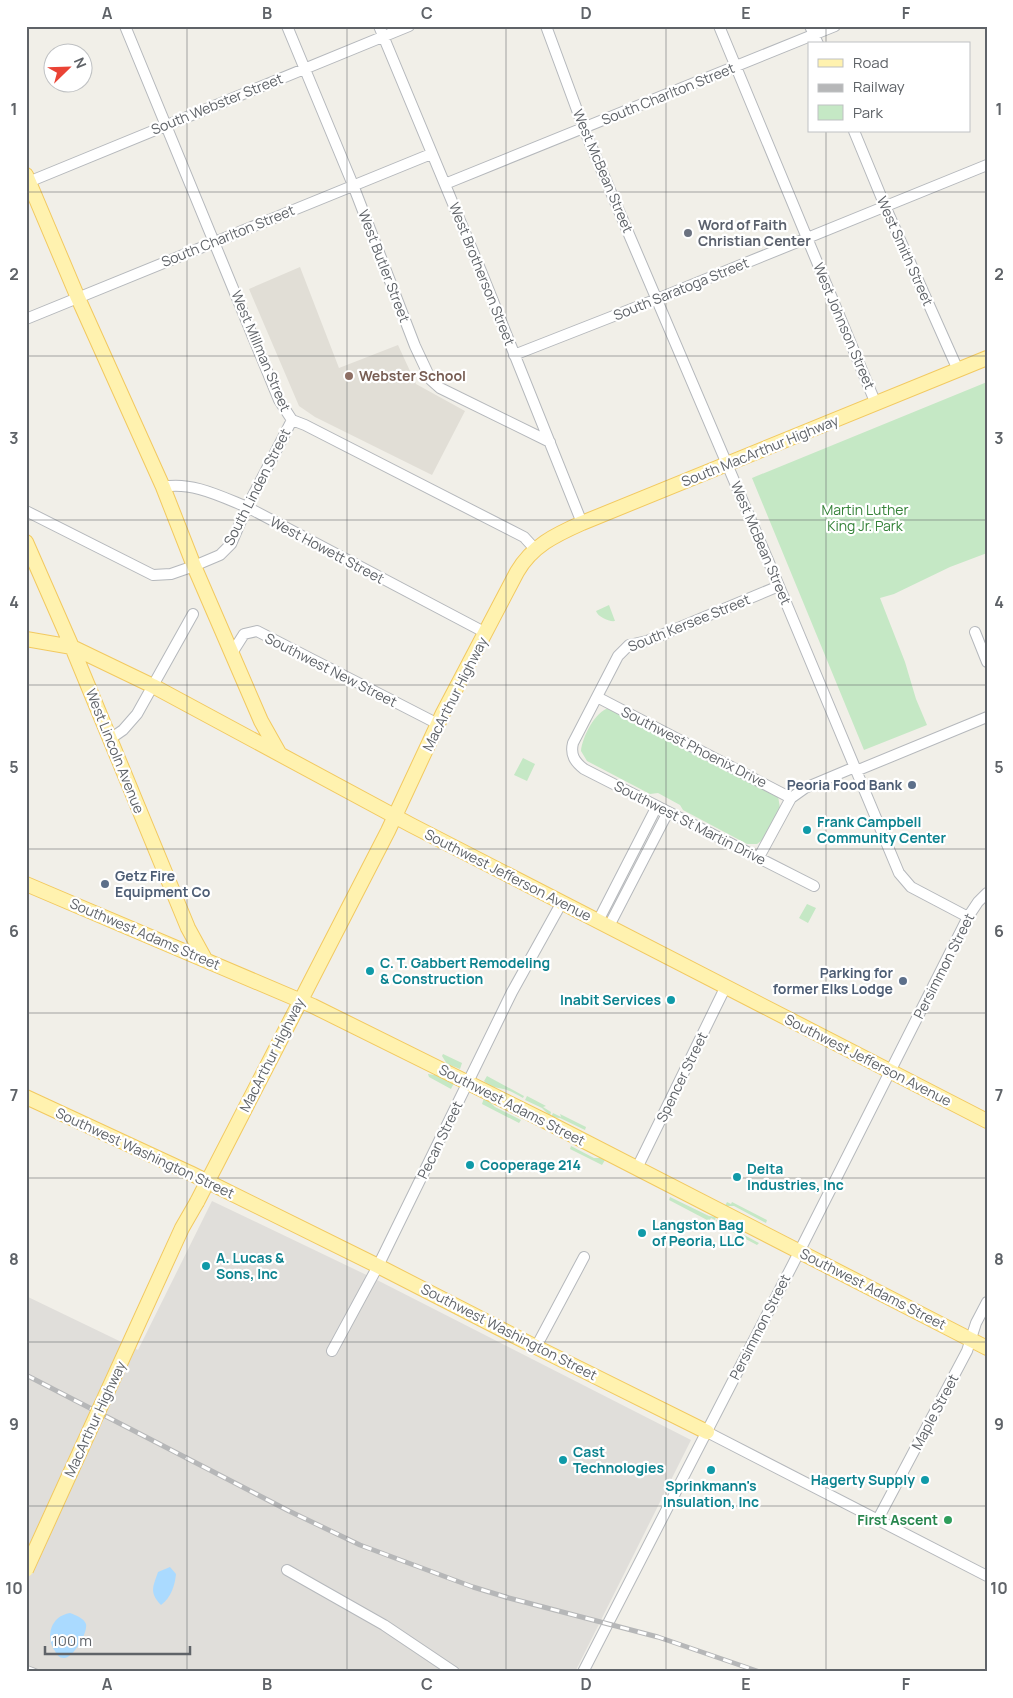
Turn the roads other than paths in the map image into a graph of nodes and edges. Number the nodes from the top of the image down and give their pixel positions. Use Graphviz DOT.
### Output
graph roads {
  1 [pos="125,26"];
  2 [pos="286,26"];
  3 [pos="379,26"];
  4 [pos="408,26"];
  5 [pos="546,26"];
  6 [pos="719,26"];
  7 [pos="835,26"];
  8 [pos="814,35"];
  9 [pos="383,36"];
  10 [pos="736,67"];
  11 [pos="304,69"];
  12 [pos="166,125"];
  13 [pos="584,129"];
  14 [pos="854,132"];
  15 [pos="431,154"];
  16 [pos="987,165"];
  17 [pos="27,180"];
  18 [pos="445,184"];
  19 [pos="352,185"];
  20 [pos="885,206"];
  21 [pos="807,238"];
  22 [pos="214,241"];
  23 [pos="78,298"];
  24 [pos="657,299"];
  25 [pos="26,319"];
  26 [pos="514,354"];
  27 [pos="987,358"];
  28 [pos="958,370"];
  29 [pos="876,404"];
  30 [pos="292,420"];
  31 [pos="550,442"];
  32 [pos="727,464"];
  33 [pos="163,487"];
  34 [pos="247,508"];
  35 [pos="26,511"];
  36 [pos="582,524"];
  37 [pos="26,542"];
  38 [pos="535,549"];
  39 [pos="194,566"];
  40 [pos="779,586"];
  41 [pos="193,614"];
  42 [pos="975,632"];
  43 [pos="486,633"];
  44 [pos="26,639"];
  45 [pos="72,648"];
  46 [pos="232,653"];
  47 [pos="987,662"];
  48 [pos="153,686"];
  49 [pos="597,697"];
  50 [pos="987,717"];
  51 [pos="438,724"];
  52 [pos="110,739"];
  53 [pos="572,753"];
  54 [pos="279,754"];
  55 [pos="856,769"];
  56 [pos="791,798"];
  57 [pos="657,806"];
  58 [pos="668,812"];
  59 [pos="395,816"];
  60 [pos="759,857"];
  61 [pos="26,884"];
  62 [pos="814,886"];
  63 [pos="987,893"];
  64 [pos="562,902"];
  65 [pos="982,903"];
  66 [pos="968,917"];
  67 [pos="603,924"];
  68 [pos="205,959"];
  69 [pos="726,986"];
  70 [pos="301,1000"];
  71 [pos="890,1072"];
  72 [pos="468,1083"];
  73 [pos="26,1097"];
  74 [pos="987,1121"];
  75 [pos="637,1168"];
  76 [pos="208,1182"];
  77 [pos="799,1251"];
  78 [pos="584,1257"];
  79 [pos="378,1266"];
  80 [pos="987,1302"];
  81 [pos="970,1339"];
  82 [pos="536,1347"];
  83 [pos="987,1348"];
  84 [pos="332,1351"];
  85 [pos="707,1432"];
  86 [pos="878,1519"];
  87 [pos="26,1570"];
  88 [pos="287,1570"];
  89 [pos="987,1576"];
  90 [pos="454,1672"];
  91 [pos="583,1672"];
  1 -- 12 [label="street, West Millman Street"];
  2 -- 11 [label="street, West Butler Street"];
  3 -- 9 [label="street, West Brotherson Street"];
  4 -- 9 [label="street, South Webster Street"];
  5 -- 13 [label="street, West McBean Street"];
  6 -- 10 [label="street, West Johnson Street"];
  7 -- 8 [label="street, South Charlton Street"];
  8 -- 10 [label="street, South Charlton Street"];
  9 -- 11 [label="street, South Webster Street"];
  9 -- 15 [label="street, West Brotherson Street"];
  10 -- 13 [label="street, South Charlton Street"];
  10 -- 21 [label="street, West Johnson Street"];
  11 -- 12 [label="street, South Webster Street"];
  11 -- 19 [label="street, West Butler Street"];
  12 -- 17 [label="street, South Webster Street"];
  12 -- 22 [label="street, West Millman Street"];
  13 -- 18 [label="street, South Charlton Street"];
  13 -- 24 [label="street, West McBean Street"];
  14 -- 20 [label="street, West Smith Street"];
  15 -- 18 [label="street, West Brotherson Street"];
  15 -- 19 [label="street, South Charlton Street"];
  16 -- 20 [label="street, South Saratoga Street"];
  17 -- 23 [label="main road"];
  18 -- 26 [label="street, West Brotherson Street"];
  19 -- 22 [label="street, South Charlton Street"];
  19 -- 31 [label="street, West Butler Street"];
  20 -- 21 [label="street, South Saratoga Street"];
  20 -- 28 [label="street, West Smith Street"];
  21 -- 24 [label="street, South Saratoga Street"];
  21 -- 29 [label="street, West Johnson Street"];
  22 -- 23 [label="street, South Charlton Street"];
  22 -- 30 [label="street, West Millman Street"];
  23 -- 25 [label="street, South Charlton Street"];
  23 -- 33 [label="main road"];
  24 -- 26 [label="street, South Saratoga Street"];
  24 -- 32 [label="street, West McBean Street"];
  26 -- 31 [label="street, West Brotherson Street"];
  27 -- 28 [label="main road, South MacArthur Highway"];
  28 -- 29 [label="main road, South MacArthur Highway"];
  29 -- 32 [label="main road, South MacArthur Highway"];
  30 -- 34 [label="street, South Linden Street"];
  30 -- 38 [label="street, West Millman Street"];
  31 -- 36 [label="street, West Brotherson Street"];
  32 -- 36 [label="main road, South MacArthur Highway"];
  32 -- 40 [label="street, West McBean Street"];
  33 -- 34 [label="street, West Howett Street"];
  33 -- 39 [label="main road"];
  34 -- 39 [label="street, South Linden Street"];
  34 -- 43 [label="street, West Howett Street"];
  35 -- 39 [label="street"];
  36 -- 38 [label="main road, South MacArthur Highway"];
  37 -- 45 [label="main road, West Lincoln Avenue"];
  38 -- 43 [label="main road, MacArthur Highway"];
  39 -- 46 [label="main road"];
  40 -- 49 [label="street, South Kersee Street"];
  40 -- 55 [label="street, West McBean Street"];
  41 -- 48 [label="street"];
  42 -- 47 [label="street"];
  43 -- 51 [label="main road, MacArthur Highway"];
  44 -- 45 [label="main road, Southwest Jefferson Avenue"];
  45 -- 48 [label="main road, Southwest Jefferson Avenue"];
  45 -- 52 [label="main road, West Lincoln Avenue"];
  46 -- 51 [label="street, Southwest New Street"];
  46 -- 54 [label="main road"];
  48 -- 52 [label="street"];
  48 -- 54 [label="main road, Southwest Jefferson Avenue"];
  49 -- 53 [label="street, South Kersee Street"];
  49 -- 56 [label="street, Southwest Phoenix Drive"];
  50 -- 55 [label="street"];
  51 -- 59 [label="main road, MacArthur Highway"];
  52 -- 68 [label="main road, West Lincoln Avenue"];
  53 -- 57 [label="street, Southwest St Martin Drive"];
  54 -- 59 [label="main road, Southwest Jefferson Avenue"];
  55 -- 56 [label="street"];
  55 -- 66 [label="street, West McBean Street"];
  56 -- 60 [label="street"];
  57 -- 58 [label="street, Southwest St Martin Drive"];
  57 -- 67 [label="street"];
  58 -- 60 [label="street, Southwest St Martin Drive"];
  58 -- 67 [label="street"];
  59 -- 64 [label="main road, Southwest Jefferson Avenue"];
  59 -- 70 [label="main road, MacArthur Highway"];
  60 -- 62 [label="street, Southwest St Martin Drive"];
  61 -- 68 [label="main road, Southwest Adams Street"];
  63 -- 65 [label="street, Persimmon Street"];
  64 -- 67 [label="main road, Southwest Jefferson Avenue"];
  64 -- 72 [label="street, Pecan Street"];
  65 -- 66 [label="street, Persimmon Street"];
  66 -- 71 [label="street, Persimmon Street"];
  67 -- 69 [label="main road, Southwest Jefferson Avenue"];
  68 -- 70 [label="main road, Southwest Adams Street"];
  69 -- 71 [label="main road, Southwest Jefferson Avenue"];
  69 -- 75 [label="street, Spencer Street"];
  70 -- 72 [label="main road, Southwest Adams Street"];
  70 -- 76 [label="main road, MacArthur Highway"];
  71 -- 74 [label="main road, Southwest Jefferson Avenue"];
  71 -- 77 [label="street, Persimmon Street"];
  72 -- 75 [label="main road, Southwest Adams Street"];
  72 -- 79 [label="street, Pecan Street"];
  73 -- 76 [label="main road, Southwest Washington Street"];
  75 -- 77 [label="main road, Southwest Adams Street"];
  76 -- 79 [label="main road, Southwest Washington Street"];
  76 -- 87 [label="main road, MacArthur Highway, bridge"];
  77 -- 81 [label="main road, Southwest Adams Street"];
  77 -- 85 [label="street, Persimmon Street"];
  78 -- 82 [label="street"];
  79 -- 82 [label="main road, Southwest Washington Street"];
  79 -- 84 [label="street, Pecan Street"];
  80 -- 81 [label="street, Maple Street"];
  81 -- 83 [label="main road, Southwest Adams Street"];
  81 -- 86 [label="street, Maple Street"];
  82 -- 85 [label="main road, Southwest Washington Street"];
  85 -- 86 [label="street, Southwest Washington Street"];
  85 -- 91 [label="street, Persimmon Street"];
  86 -- 89 [label="street, Southwest Washington Street"];
  88 -- 90 [label="street"];
}
